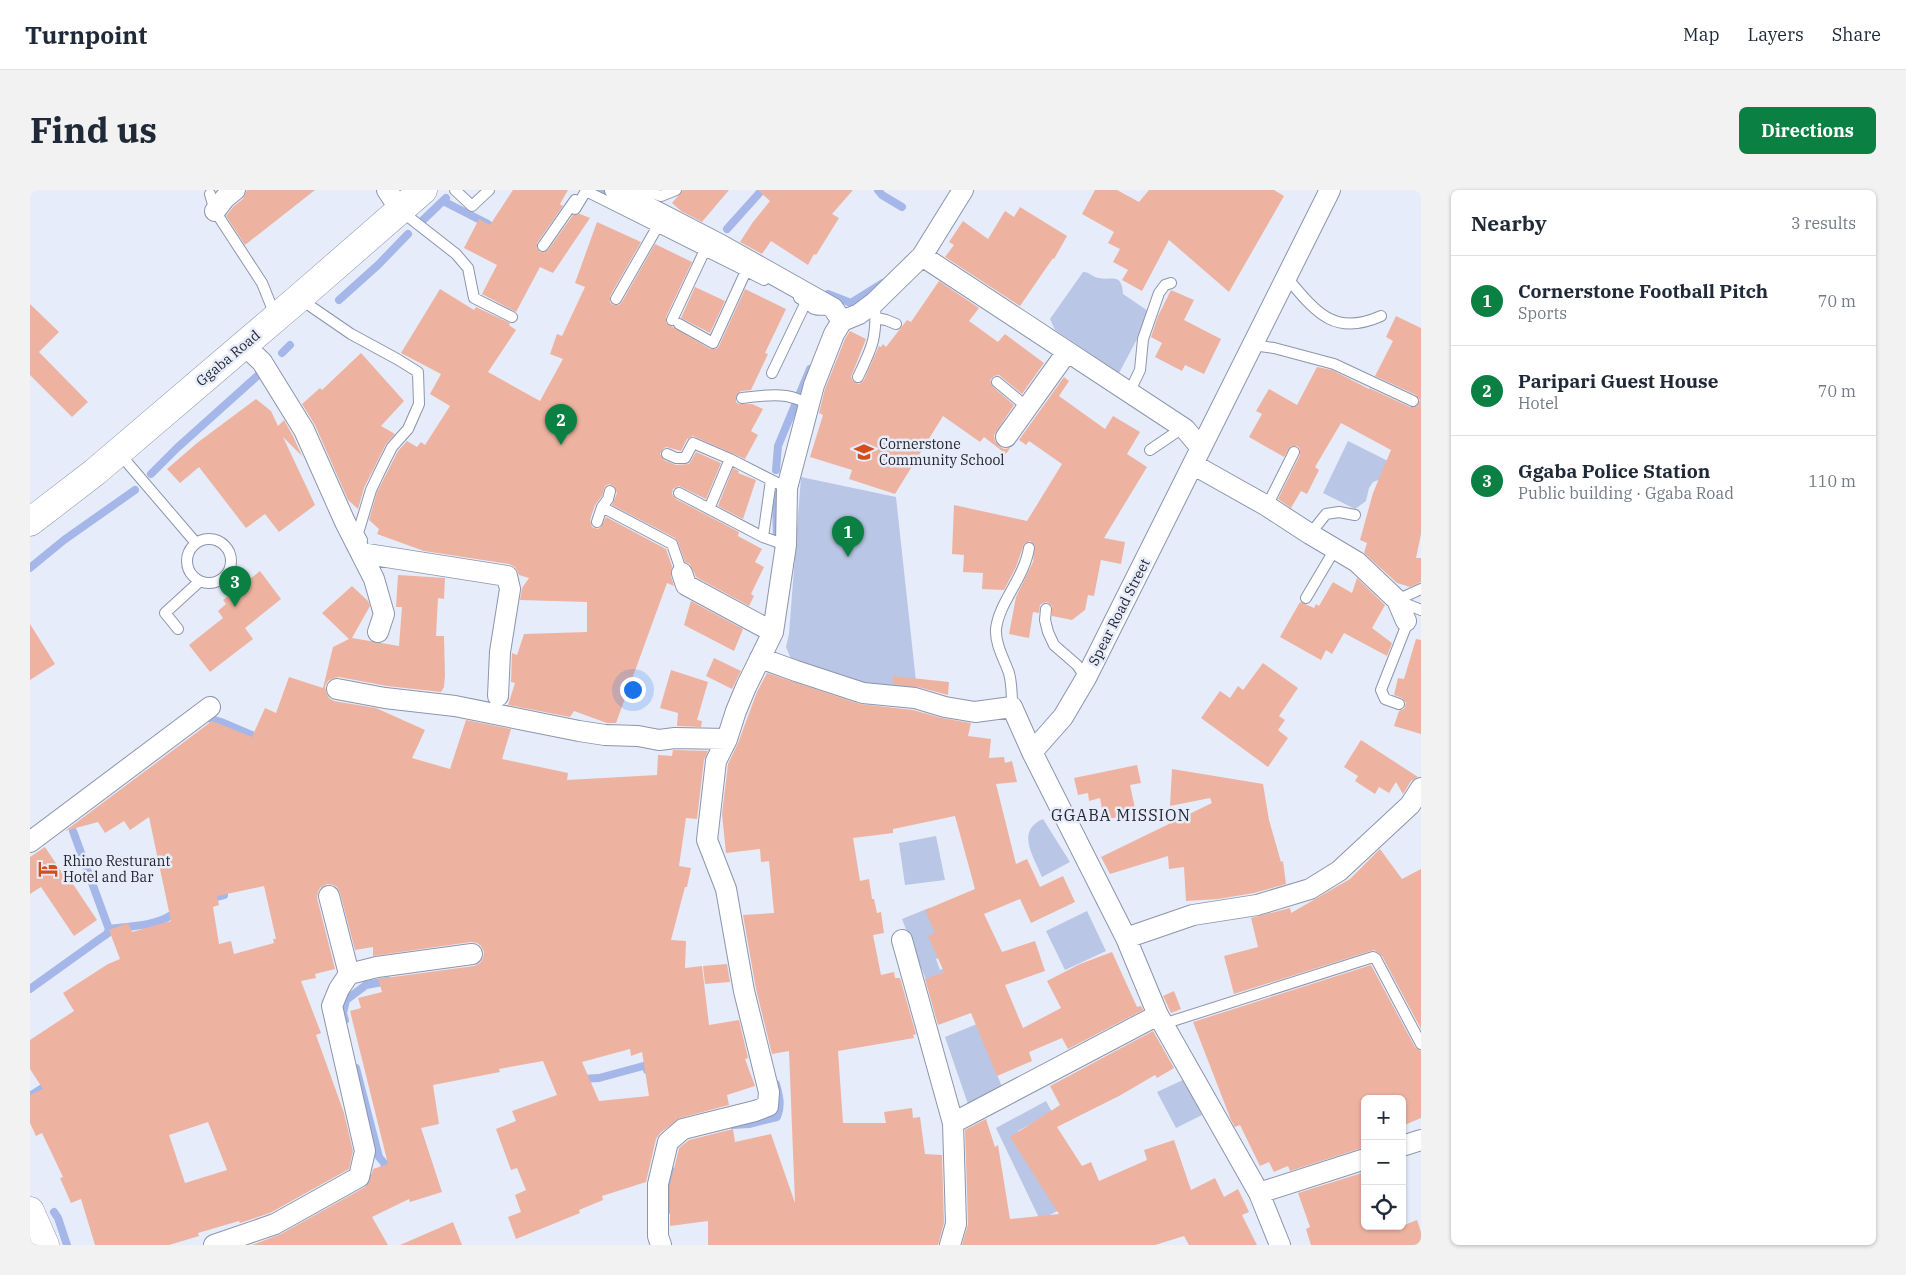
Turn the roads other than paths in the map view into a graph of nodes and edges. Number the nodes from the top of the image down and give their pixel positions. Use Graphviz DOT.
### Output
graph roads {
  1 [pos="423,190"];
  2 [pos="455,190"];
  3 [pos="489,190"];
  4 [pos="582,190"];
  5 [pos="615,190"];
  6 [pos="642,190"];
  7 [pos="676,190"];
  8 [pos="963,190"];
  9 [pos="1330,190"];
  10 [pos="221,197"];
  11 [pos="394,200"];
  12 [pos="575,209"];
  13 [pos="661,221"];
  14 [pos="543,246"];
  15 [pos="704,252"];
  16 [pos="922,256"];
  17 [pos="746,270"];
  18 [pos="1287,278"];
  19 [pos="1171,282"];
  20 [pos="299,298"];
  21 [pos="616,299"];
  22 [pos="806,302"];
  23 [pos="876,310"];
  24 [pos="837,315"];
  25 [pos="1381,316"];
  26 [pos="512,317"];
  27 [pos="276,318"];
  28 [pos="896,324"];
  29 [pos="244,345"];
  30 [pos="1253,345"];
  31 [pos="1067,352"];
  32 [pos="772,373"];
  33 [pos="858,377"];
  34 [pos="997,382"];
  35 [pos="1129,393"];
  36 [pos="742,398"];
  37 [pos="1413,401"];
  38 [pos="809,403"];
  39 [pos="1027,407"];
  40 [pos="1186,429"];
  41 [pos="1006,437"];
  42 [pos="1150,450"];
  43 [pos="118,452"];
  44 [pos="1294,452"];
  45 [pos="667,454"];
  46 [pos="1197,456"];
  47 [pos="730,459"];
  48 [pos="779,484"];
  49 [pos="610,491"];
  50 [pos="678,493"];
  51 [pos="1267,506"];
  52 [pos="602,507"];
  53 [pos="709,509"];
  54 [pos="1355,515"];
  55 [pos="30,522"];
  56 [pos="596,522"];
  57 [pos="1310,534"];
  58 [pos="763,538"];
  59 [pos="196,542"];
  60 [pos="786,544"];
  61 [pos="1029,548"];
  62 [pos="1335,549"];
  63 [pos="364,554"];
  64 [pos="682,573"];
  65 [pos="200,581"];
  66 [pos="1421,589"];
  67 [pos="1306,598"];
  68 [pos="1397,600"];
  69 [pos="1046,609"];
  70 [pos="1413,615"];
  71 [pos="178,629"];
  72 [pos="378,632"];
  73 [pos="773,632"];
  74 [pos="760,658"];
  75 [pos="1086,678"];
  76 [pos="337,689"];
  77 [pos="498,696"];
  78 [pos="1399,704"];
  79 [pos="210,707"];
  80 [pos="1012,707"];
  81 [pos="727,739"];
  82 [pos="1032,752"];
  83 [pos="1421,788"];
  84 [pos="30,842"];
  85 [pos="328,896"];
  86 [pos="1126,938"];
  87 [pos="902,940"];
  88 [pos="472,954"];
  89 [pos="349,974"];
  90 [pos="1161,1019"];
  91 [pos="1421,1044"];
  92 [pos="953,1123"];
  93 [pos="1421,1140"];
  94 [pos="1406,1145"];
  95 [pos="1361,1160"];
  96 [pos="1259,1193"];
  97 [pos="214,1245"];
  98 [pos="661,1245"];
  99 [pos="950,1245"];
  100 [pos="1280,1245"];
  1 -- 11 [label="street, Ggaba Road"];
  2 -- 3 [label="lane"];
  4 -- 14 [label="lane"];
  5 -- 13 [label="street"];
  6 -- 7 [label="lane"];
  8 -- 16 [label="street"];
  9 -- 18 [label="street, Spear Road Street"];
  10 -- 27 [label="lane"];
  11 -- 20 [label="street, Ggaba Road"];
  11 -- 26 [label="lane"];
  12 -- 13 [label="lane"];
  13 -- 15 [label="lane"];
  13 -- 21 [label="lane"];
  13 -- 24 [label="street"];
  15 -- 17 [label="lane"];
  15 -- 17 [label="lane"];
  16 -- 23 [label="street"];
  16 -- 31 [label="street"];
  17 -- 22 [label="lane"];
  18 -- 25 [label="lane"];
  18 -- 30 [label="street, Spear Road Street"];
  19 -- 35 [label="lane"];
  20 -- 27 [label="street, Ggaba Road"];
  20 -- 63 [label="lane"];
  22 -- 24 [label="lane"];
  22 -- 32 [label="lane"];
  23 -- 24 [label="street"];
  23 -- 28 [label="lane"];
  23 -- 33 [label="lane"];
  24 -- 38 [label="street"];
  27 -- 29 [label="street, Ggaba Road"];
  29 -- 43 [label="street, Ggaba Road"];
  29 -- 63 [label="street"];
  30 -- 37 [label="lane"];
  30 -- 46 [label="street, Spear Road Street"];
  31 -- 35 [label="street"];
  31 -- 39 [label="street"];
  34 -- 39 [label="lane"];
  35 -- 40 [label="street"];
  36 -- 38 [label="lane"];
  38 -- 48 [label="street"];
  39 -- 41 [label="street"];
  40 -- 42 [label="lane"];
  40 -- 46 [label="street"];
  43 -- 55 [label="street, Ggaba Road"];
  43 -- 59 [label="lane"];
  44 -- 51 [label="lane"];
  45 -- 47 [label="lane"];
  46 -- 51 [label="street"];
  46 -- 75 [label="street, Spear Road Street"];
  47 -- 48 [label="lane"];
  47 -- 53 [label="lane"];
  48 -- 58 [label="lane"];
  48 -- 60 [label="street"];
  49 -- 52 [label="lane"];
  50 -- 53 [label="lane"];
  51 -- 57 [label="street"];
  52 -- 56 [label="lane"];
  52 -- 64 [label="lane"];
  53 -- 58 [label="lane"];
  54 -- 57 [label="lane"];
  57 -- 62 [label="street"];
  58 -- 60 [label="lane"];
  59 -- 65 [label="lane"];
  59 -- 65 [label="lane"];
  60 -- 73 [label="street"];
  61 -- 80 [label="lane"];
  62 -- 67 [label="lane"];
  62 -- 68 [label="street"];
  63 -- 72 [label="street"];
  63 -- 77 [label="street"];
  64 -- 73 [label="street"];
  65 -- 71 [label="lane"];
  66 -- 68 [label="lane"];
  68 -- 70 [label="street"];
  69 -- 75 [label="lane"];
  70 -- 78 [label="lane"];
  73 -- 74 [label="street"];
  74 -- 80 [label="street"];
  74 -- 81 [label="street"];
  75 -- 82 [label="street, Spear Road Street"];
  76 -- 81 [label="street"];
  79 -- 84 [label="street"];
  80 -- 82 [label="street"];
  81 -- 98 [label="street"];
  82 -- 86 [label="street"];
  83 -- 86 [label="street"];
  85 -- 89 [label="street"];
  86 -- 90 [label="street"];
  87 -- 92 [label="street"];
  88 -- 89 [label="street"];
  89 -- 97 [label="street"];
  90 -- 91 [label="lane"];
  90 -- 92 [label="street"];
  90 -- 96 [label="street"];
  92 -- 99 [label="street"];
  93 -- 94 [label="street"];
  95 -- 96 [label="street"];
  96 -- 100 [label="street"];
}
